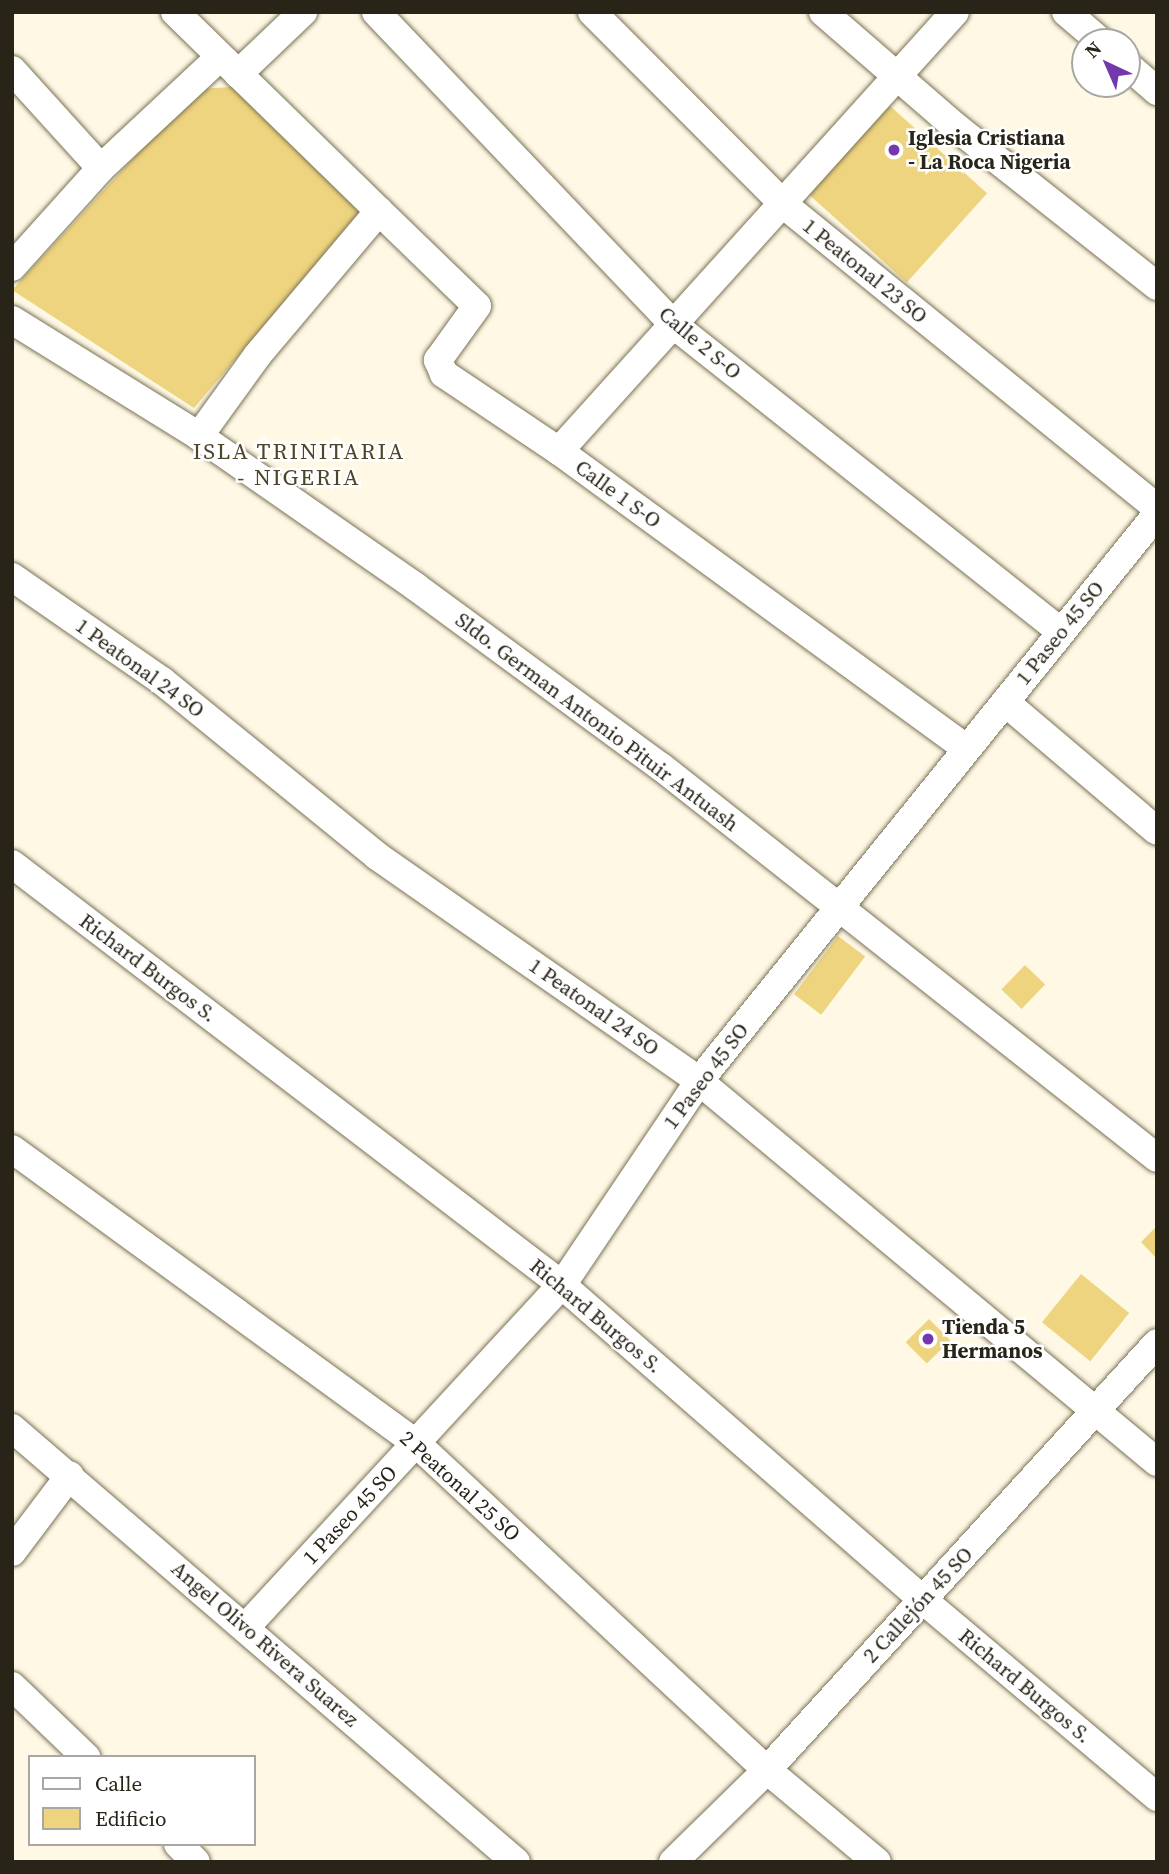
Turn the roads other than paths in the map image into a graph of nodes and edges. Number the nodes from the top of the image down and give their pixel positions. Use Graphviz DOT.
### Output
graph roads {
  1 [pos="175,12"];
  2 [pos="303,12"];
  3 [pos="376,12"];
  4 [pos="592,12"];
  5 [pos="823,12"];
  6 [pos="955,12"];
  7 [pos="1066,12"];
  8 [pos="1085,28"];
  9 [pos="229,65"];
  10 [pos="12,70"];
  11 [pos="899,77"];
  12 [pos="1141,77"];
  13 [pos="1157,91"];
  14 [pos="101,168"];
  15 [pos="783,204"];
  16 [pos="379,211"];
  17 [pos="12,267"];
  18 [pos="1157,286"];
  19 [pos="12,320"];
  20 [pos="674,325"];
  21 [pos="199,436"];
  22 [pos="559,451"];
  23 [pos="1157,508"];
  24 [pos="1157,514"];
  25 [pos="12,577"];
  26 [pos="1061,632"];
  27 [pos="1004,702"];
  28 [pos="967,749"];
  29 [pos="1157,831"];
  30 [pos="12,864"];
  31 [pos="839,908"];
  32 [pos="699,1080"];
  33 [pos="12,1149"];
  34 [pos="1157,1158"];
  35 [pos="562,1285"];
  36 [pos="1157,1343"];
  37 [pos="1099,1410"];
  38 [pos="12,1428"];
  39 [pos="417,1444"];
  40 [pos="1157,1462"];
  41 [pos="69,1475"];
  42 [pos="12,1552"];
  43 [pos="923,1600"];
  44 [pos="246,1628"];
  45 [pos="12,1686"];
  46 [pos="84,1755"];
  47 [pos="767,1770"];
  48 [pos="1157,1797"];
  49 [pos="180,1846"];
  50 [pos="196,1862"];
  51 [pos="516,1862"];
  52 [pos="673,1862"];
  53 [pos="877,1862"];
  1 -- 9 [label="street"];
  2 -- 9 [label="street"];
  3 -- 20 [label="street, Calle 2 S-O"];
  4 -- 15 [label="street, 1 Peatonal 23 SO"];
  5 -- 11 [label="street"];
  6 -- 11 [label="street"];
  7 -- 8 [label="street"];
  9 -- 14 [label="street"];
  9 -- 16 [label="street"];
  10 -- 14 [label="street"];
  11 -- 15 [label="street"];
  11 -- 18 [label="street"];
  12 -- 13 [label="street"];
  14 -- 17 [label="street"];
  15 -- 20 [label="street"];
  15 -- 23 [label="street, 1 Peatonal 23 SO"];
  16 -- 21 [label="street"];
  16 -- 22 [label="street, Calle 1 S-O"];
  19 -- 21 [label="street, Sldo. German Antonio Pituir Antuash"];
  20 -- 22 [label="street"];
  20 -- 26 [label="street, Calle 2 S-O"];
  21 -- 31 [label="street, Sldo. German Antonio Pituir Antuash"];
  22 -- 28 [label="street, Calle 1 S-O"];
  24 -- 26 [label="street, 1 Paseo 45 SO"];
  25 -- 32 [label="street, 1 Peatonal 24 SO"];
  26 -- 27 [label="street, 1 Paseo 45 SO"];
  27 -- 28 [label="street, 1 Paseo 45 SO"];
  27 -- 29 [label="street"];
  28 -- 31 [label="street, 1 Paseo 45 SO"];
  30 -- 35 [label="street, Richard Burgos S."];
  31 -- 32 [label="street, 1 Paseo 45 SO"];
  31 -- 34 [label="street, Sldo. German Antonio Pituir Antuash"];
  32 -- 35 [label="street, 1 Paseo 45 SO"];
  32 -- 37 [label="street, 1 Peatonal 24 SO"];
  33 -- 39 [label="street, 2 Peatonal 25 SO"];
  35 -- 39 [label="street, 1 Paseo 45 SO"];
  35 -- 43 [label="street, Richard Burgos S."];
  36 -- 37 [label="street, 2 Callejón 45 SO"];
  37 -- 40 [label="street, 1 Peatonal 24 SO"];
  37 -- 43 [label="street, 2 Callejón 45 SO"];
  38 -- 41 [label="street, Angel Olivo Rivera Suarez"];
  39 -- 44 [label="street, 1 Paseo 45 SO"];
  39 -- 47 [label="street, 2 Peatonal 25 SO"];
  41 -- 42 [label="street"];
  41 -- 44 [label="street, Angel Olivo Rivera Suarez"];
  43 -- 47 [label="street, 2 Callejón 45 SO"];
  43 -- 48 [label="street, Richard Burgos S."];
  44 -- 51 [label="street, Angel Olivo Rivera Suarez"];
  45 -- 46 [label="street"];
  47 -- 52 [label="street, 2 Callejón 45 SO"];
  47 -- 53 [label="street, 2 Peatonal 25 SO"];
  49 -- 50 [label="street"];
}
